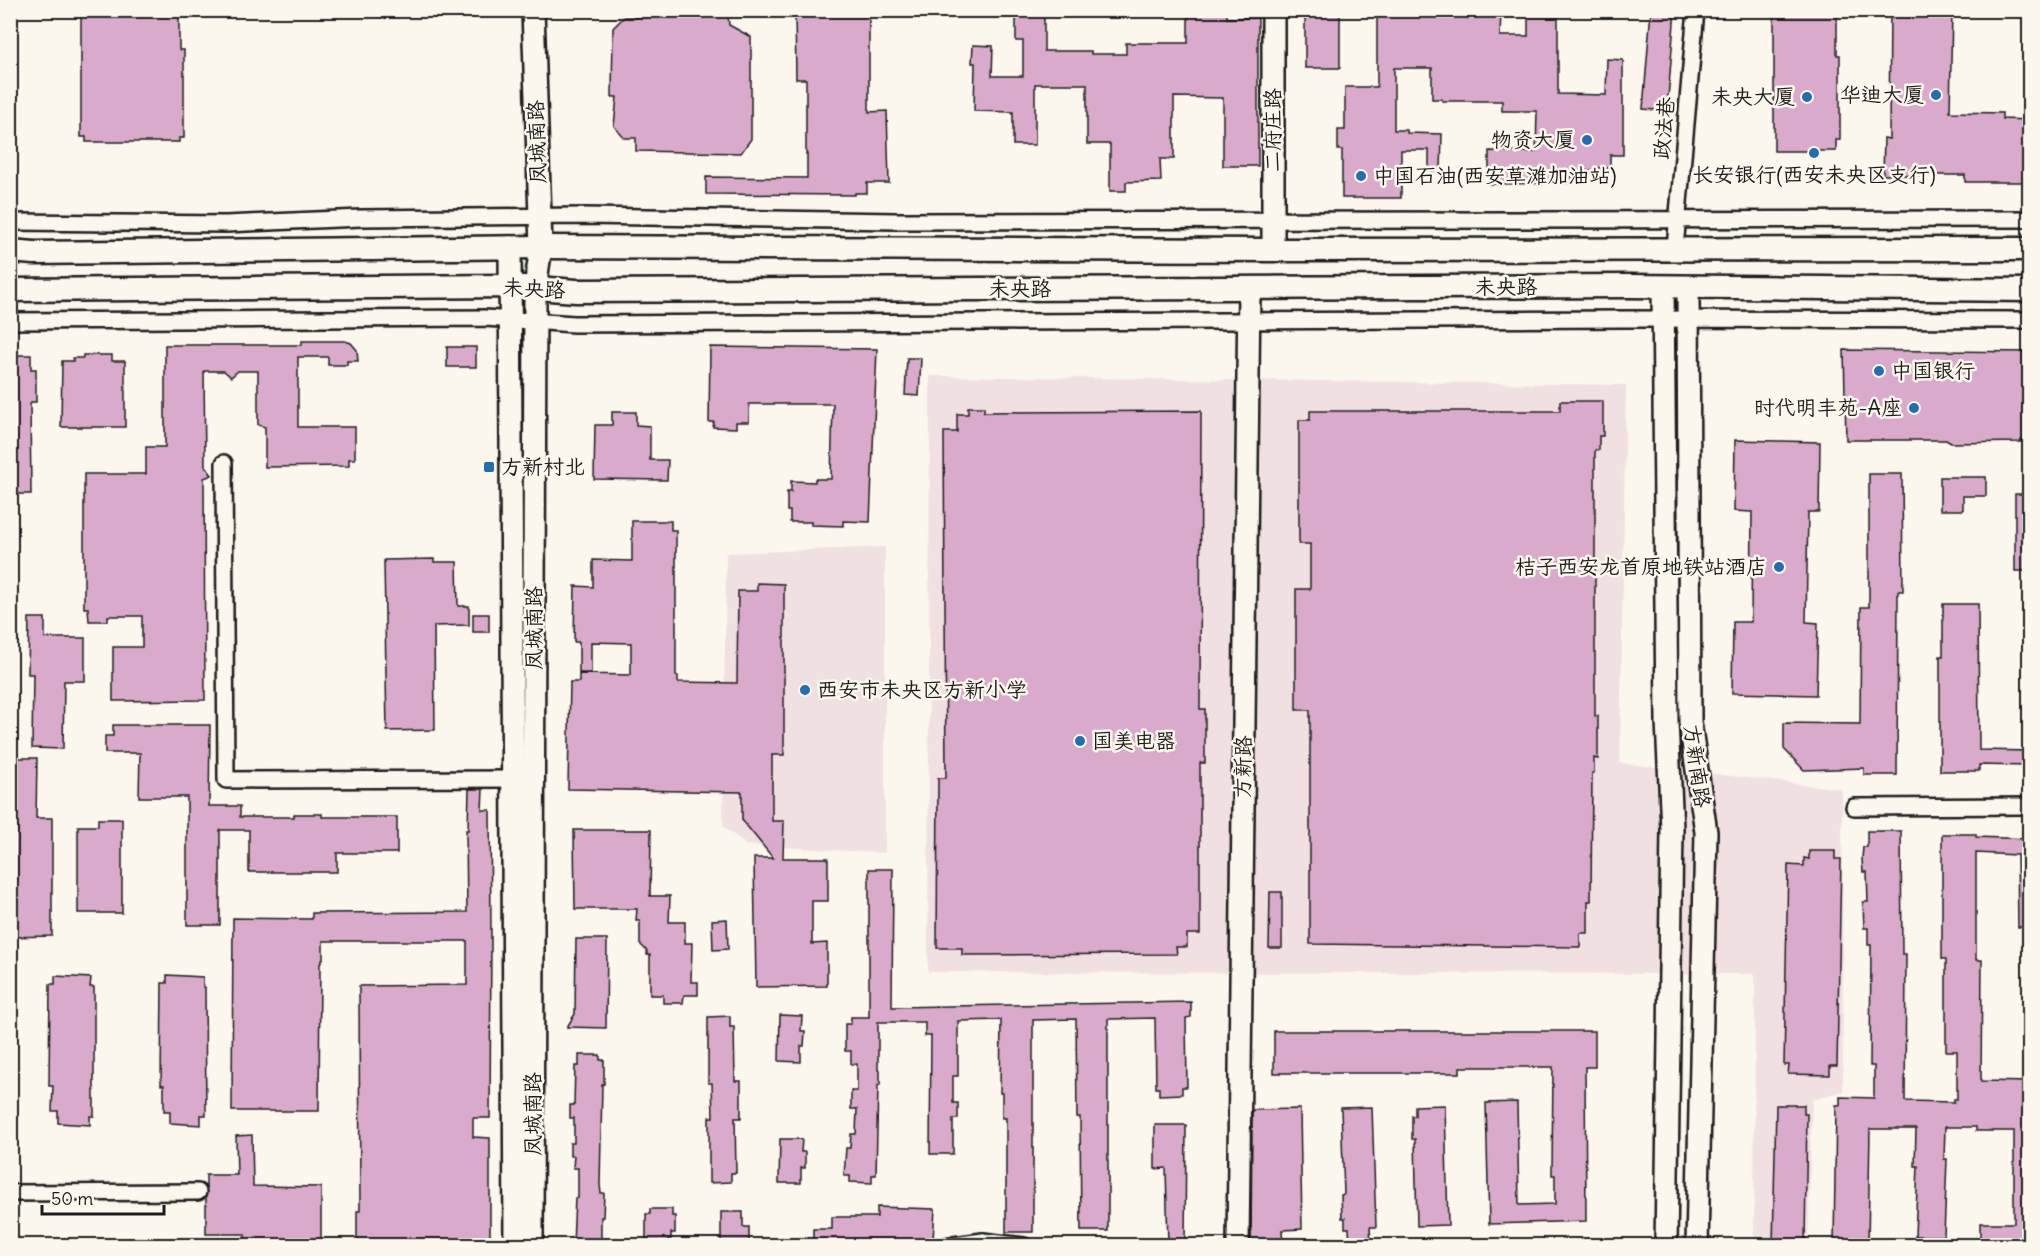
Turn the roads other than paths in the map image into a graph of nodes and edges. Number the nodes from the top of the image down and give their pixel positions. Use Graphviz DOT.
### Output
graph roads {
  1 [pos="533,10"];
  2 [pos="1273,10"];
  3 [pos="1696,10"];
  4 [pos="540,216"];
  5 [pos="2030,219"];
  6 [pos="1273,220"];
  7 [pos="1677,220"];
  8 [pos="10,222"];
  9 [pos="510,247"];
  10 [pos="541,247"];
  11 [pos="1675,248"];
  12 [pos="2030,249"];
  13 [pos="1273,250"];
  14 [pos="10,251"];
  15 [pos="510,286"];
  16 [pos="1663,286"];
  17 [pos="1688,286"];
  18 [pos="535,288"];
  19 [pos="1249,288"];
  20 [pos="10,290"];
  21 [pos="2030,290"];
  22 [pos="510,319"];
  23 [pos="1663,319"];
  24 [pos="1688,319"];
  25 [pos="2030,320"];
  26 [pos="10,321"];
  27 [pos="536,321"];
  28 [pos="1249,321"];
  29 [pos="224,462"];
  30 [pos="513,779"];
  31 [pos="2030,806"];
  32 [pos="1854,807"];
  33 [pos="198,1192"];
  34 [pos="10,1193"];
  35 [pos="983,1243"];
  36 [pos="515,1245"];
  37 [pos="532,1245"];
  38 [pos="946,1245"];
  39 [pos="1024,1245"];
  40 [pos="1238,1245"];
  41 [pos="1666,1245"];
  42 [pos="1697,1245"];
  1 -- 4 [label="street, 凤城南路"];
  2 -- 6 [label="street, 二府庄路"];
  3 -- 7 [label="street, 政法巷"];
  4 -- 6 [label="street"];
  4 -- 8 [label="street"];
  4 -- 10 [label="street, 凤城南路"];
  5 -- 7 [label="street"];
  6 -- 7 [label="street"];
  6 -- 13 [label="street, 二府庄路"];
  7 -- 11 [label="street, 政法巷"];
  9 -- 10 [label="main road, 未央路"];
  9 -- 14 [label="main road, 未央路"];
  9 -- 15 [label="street, 凤城南路"];
  10 -- 13 [label="main road, 未央路"];
  10 -- 18 [label="street, 凤城南路"];
  11 -- 12 [label="main road, 未央路"];
  11 -- 13 [label="main road, 未央路"];
  15 -- 18 [label="main road, 未央路"];
  15 -- 20 [label="main road, 未央路"];
  15 -- 22 [label="street, 凤城南路"];
  16 -- 17 [label="main road, 未央路"];
  16 -- 19 [label="main road, 未央路"];
  16 -- 23 [label="street, 方新南路"];
  17 -- 21 [label="main road, 未央路"];
  17 -- 24 [label="street, 方新南路"];
  18 -- 19 [label="main road, 未央路"];
  18 -- 27 [label="street, 凤城南路"];
  19 -- 28 [label="street, 方新路"];
  22 -- 26 [label="street"];
  22 -- 27 [label="street"];
  22 -- 30 [label="street, 凤城南路"];
  23 -- 24 [label="street"];
  23 -- 28 [label="street"];
  23 -- 41 [label="street, 方新南路"];
  24 -- 25 [label="street"];
  24 -- 42 [label="street, 方新南路"];
  27 -- 28 [label="street"];
  27 -- 37 [label="street, 凤城南路"];
  28 -- 40 [label="street, 方新路"];
  29 -- 30 [label="street"];
  30 -- 36 [label="street, 凤城南路"];
  31 -- 32 [label="street"];
  33 -- 34 [label="street"];
  35 -- 38 [label="street"];
  35 -- 39 [label="street"];
}
